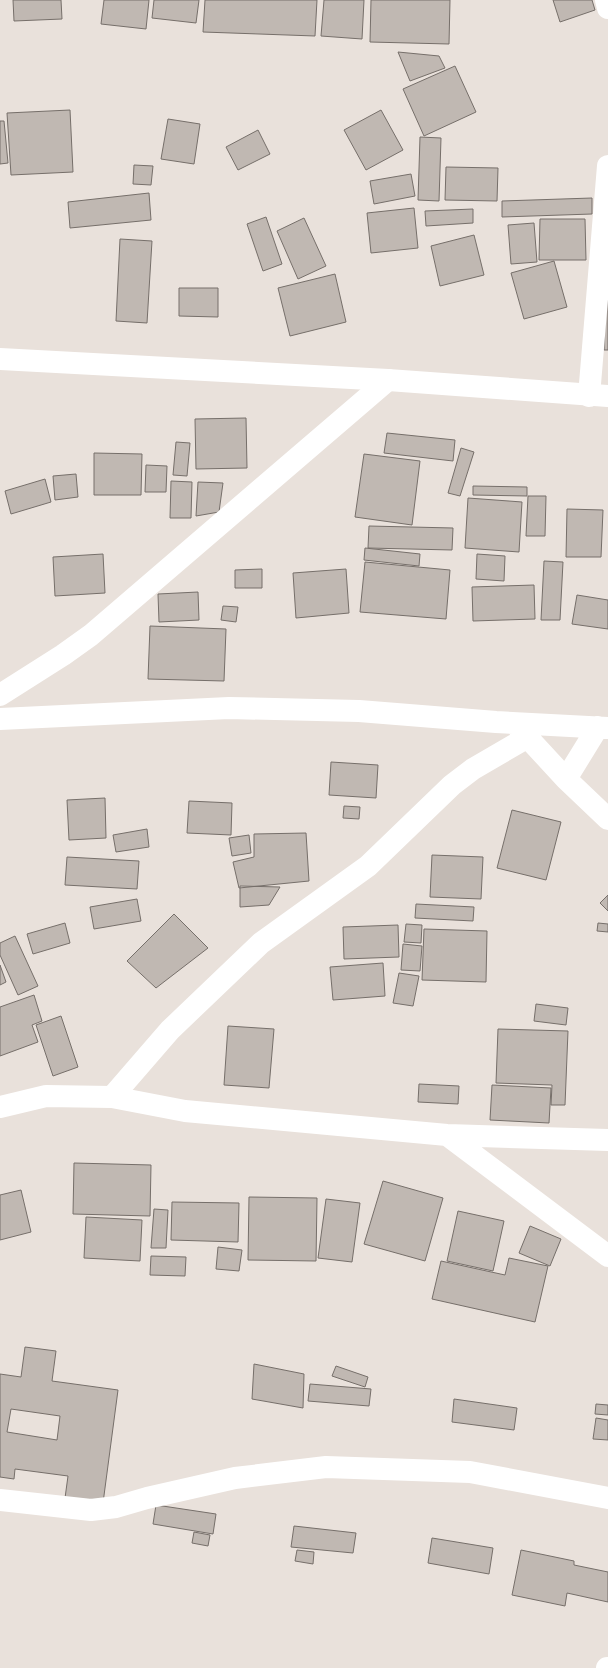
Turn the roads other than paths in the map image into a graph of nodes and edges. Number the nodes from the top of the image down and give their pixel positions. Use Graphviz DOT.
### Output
graph roads {
  1 [pos="606,0"];
  2 [pos="608,8"];
  3 [pos="608,166"];
  4 [pos="0,360"];
  5 [pos="388,380"];
  6 [pos="598,396"];
  7 [pos="0,695"];
  8 [pos="0,719"];
  9 [pos="603,728"];
  10 [pos="521,730"];
  11 [pos="566,779"];
  12 [pos="608,819"];
  13 [pos="112,1097"];
  14 [pos="0,1107"];
  15 [pos="447,1136"];
  16 [pos="608,1140"];
  17 [pos="608,1256"];
  18 [pos="608,1498"];
  19 [pos="0,1500"];
  1 -- 2 [label="street"];
  3 -- 6 [label="street"];
  4 -- 5 [label="street"];
  5 -- 6 [label="street"];
  5 -- 7 [label="street"];
  8 -- 10 [label="street"];
  9 -- 10 [label="street"];
  9 -- 11 [label="street"];
  10 -- 11 [label="street"];
  10 -- 13 [label="street"];
  11 -- 12 [label="street"];
  13 -- 14 [label="street"];
  13 -- 15 [label="street"];
  15 -- 16 [label="street"];
  15 -- 17 [label="street"];
  18 -- 19 [label="street"];
}
